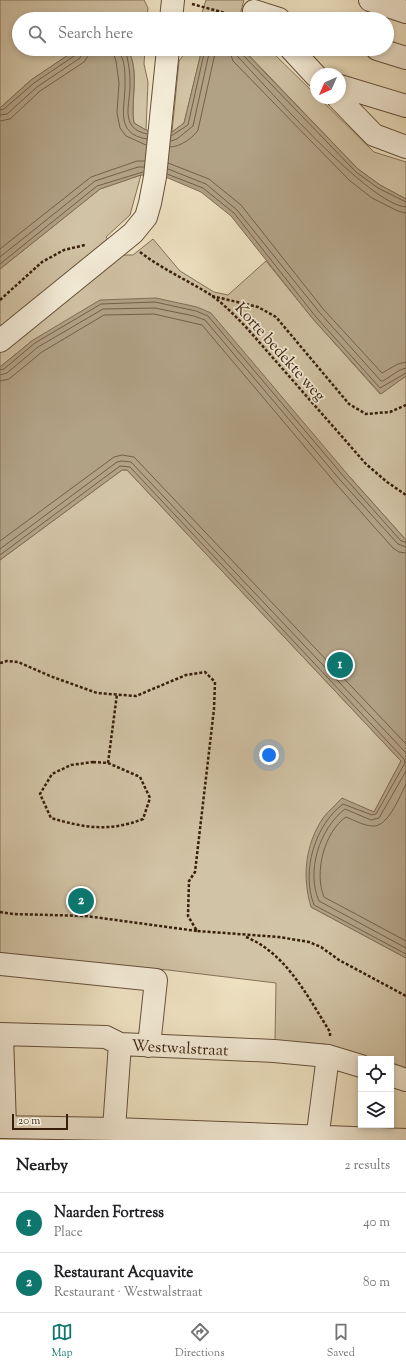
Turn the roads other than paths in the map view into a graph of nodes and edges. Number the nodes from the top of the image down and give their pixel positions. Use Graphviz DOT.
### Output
graph roads {
  1 [pos="370,0"];
  2 [pos="182,2"];
  3 [pos="176,12"];
  4 [pos="406,12"];
  5 [pos="394,54"];
  6 [pos="167,56"];
  7 [pos="297,56"];
  8 [pos="406,58"];
  9 [pos="310,70"];
  10 [pos="346,88"];
  11 [pos="344,104"];
  12 [pos="406,106"];
  13 [pos="406,147"];
  14 [pos="0,341"];
  15 [pos="0,964"];
  16 [pos="1,1034"];
  17 [pos="120,1044"];
  18 [pos="149,1046"];
  19 [pos="328,1056"];
  20 [pos="358,1065"];
  21 [pos="394,1076"];
  22 [pos="406,1080"];
  23 [pos="2,1127"];
  24 [pos="114,1128"];
  25 [pos="317,1138"];
  26 [pos="406,1140"];
  1 -- 4 [label="street"];
  2 -- 3 [label="street"];
  5 -- 8 [label="street"];
  6 -- 14 [label="street"];
  7 -- 9 [label="street"];
  10 -- 12 [label="street"];
  11 -- 13 [label="street"];
  15 -- 18 [label="street"];
  16 -- 17 [label="street, Westwalstraat"];
  16 -- 23 [label="street"];
  17 -- 18 [label="street, Westwalstraat"];
  17 -- 24 [label="street"];
  18 -- 19 [label="street, Westwalstraat"];
  19 -- 20 [label="street, Westwalstraat"];
  19 -- 25 [label="street"];
  21 -- 22 [label="street"];
  23 -- 24 [label="street"];
  24 -- 25 [label="street"];
  25 -- 26 [label="street"];
}
